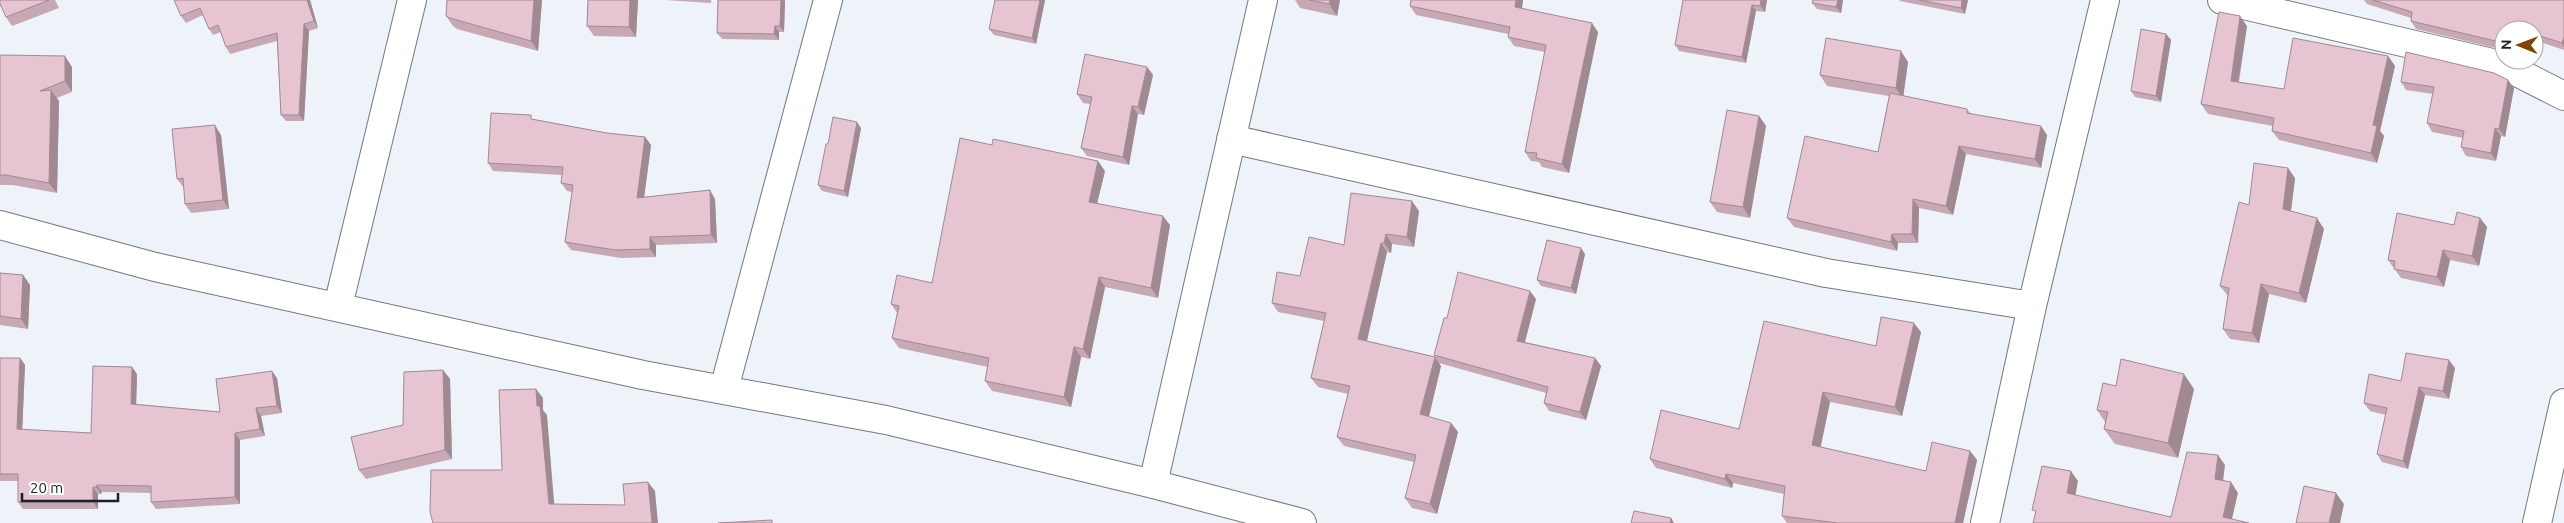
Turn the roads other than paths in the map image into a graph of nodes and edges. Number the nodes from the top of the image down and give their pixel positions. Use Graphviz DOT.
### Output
graph roads {
  1 [pos="412,0"];
  2 [pos="828,0"];
  3 [pos="1263,0"];
  4 [pos="2105,0"];
  5 [pos="2222,0"];
  6 [pos="2564,96"];
  7 [pos="1232,138"];
  8 [pos="0,225"];
  9 [pos="338,306"];
  10 [pos="2032,306"];
  11 [pos="724,389"];
  12 [pos="2564,403"];
  13 [pos="1153,484"];
  14 [pos="1302,523"];
  15 [pos="1985,523"];
  16 [pos="2537,523"];
  1 -- 9 [label="street"];
  2 -- 11 [label="street"];
  3 -- 7 [label="street"];
  4 -- 10 [label="street"];
  5 -- 6 [label="street"];
  7 -- 10 [label="street"];
  7 -- 13 [label="street"];
  8 -- 9 [label="street"];
  9 -- 11 [label="street"];
  10 -- 15 [label="street"];
  11 -- 13 [label="street"];
  12 -- 16 [label="street"];
  13 -- 14 [label="street"];
}
